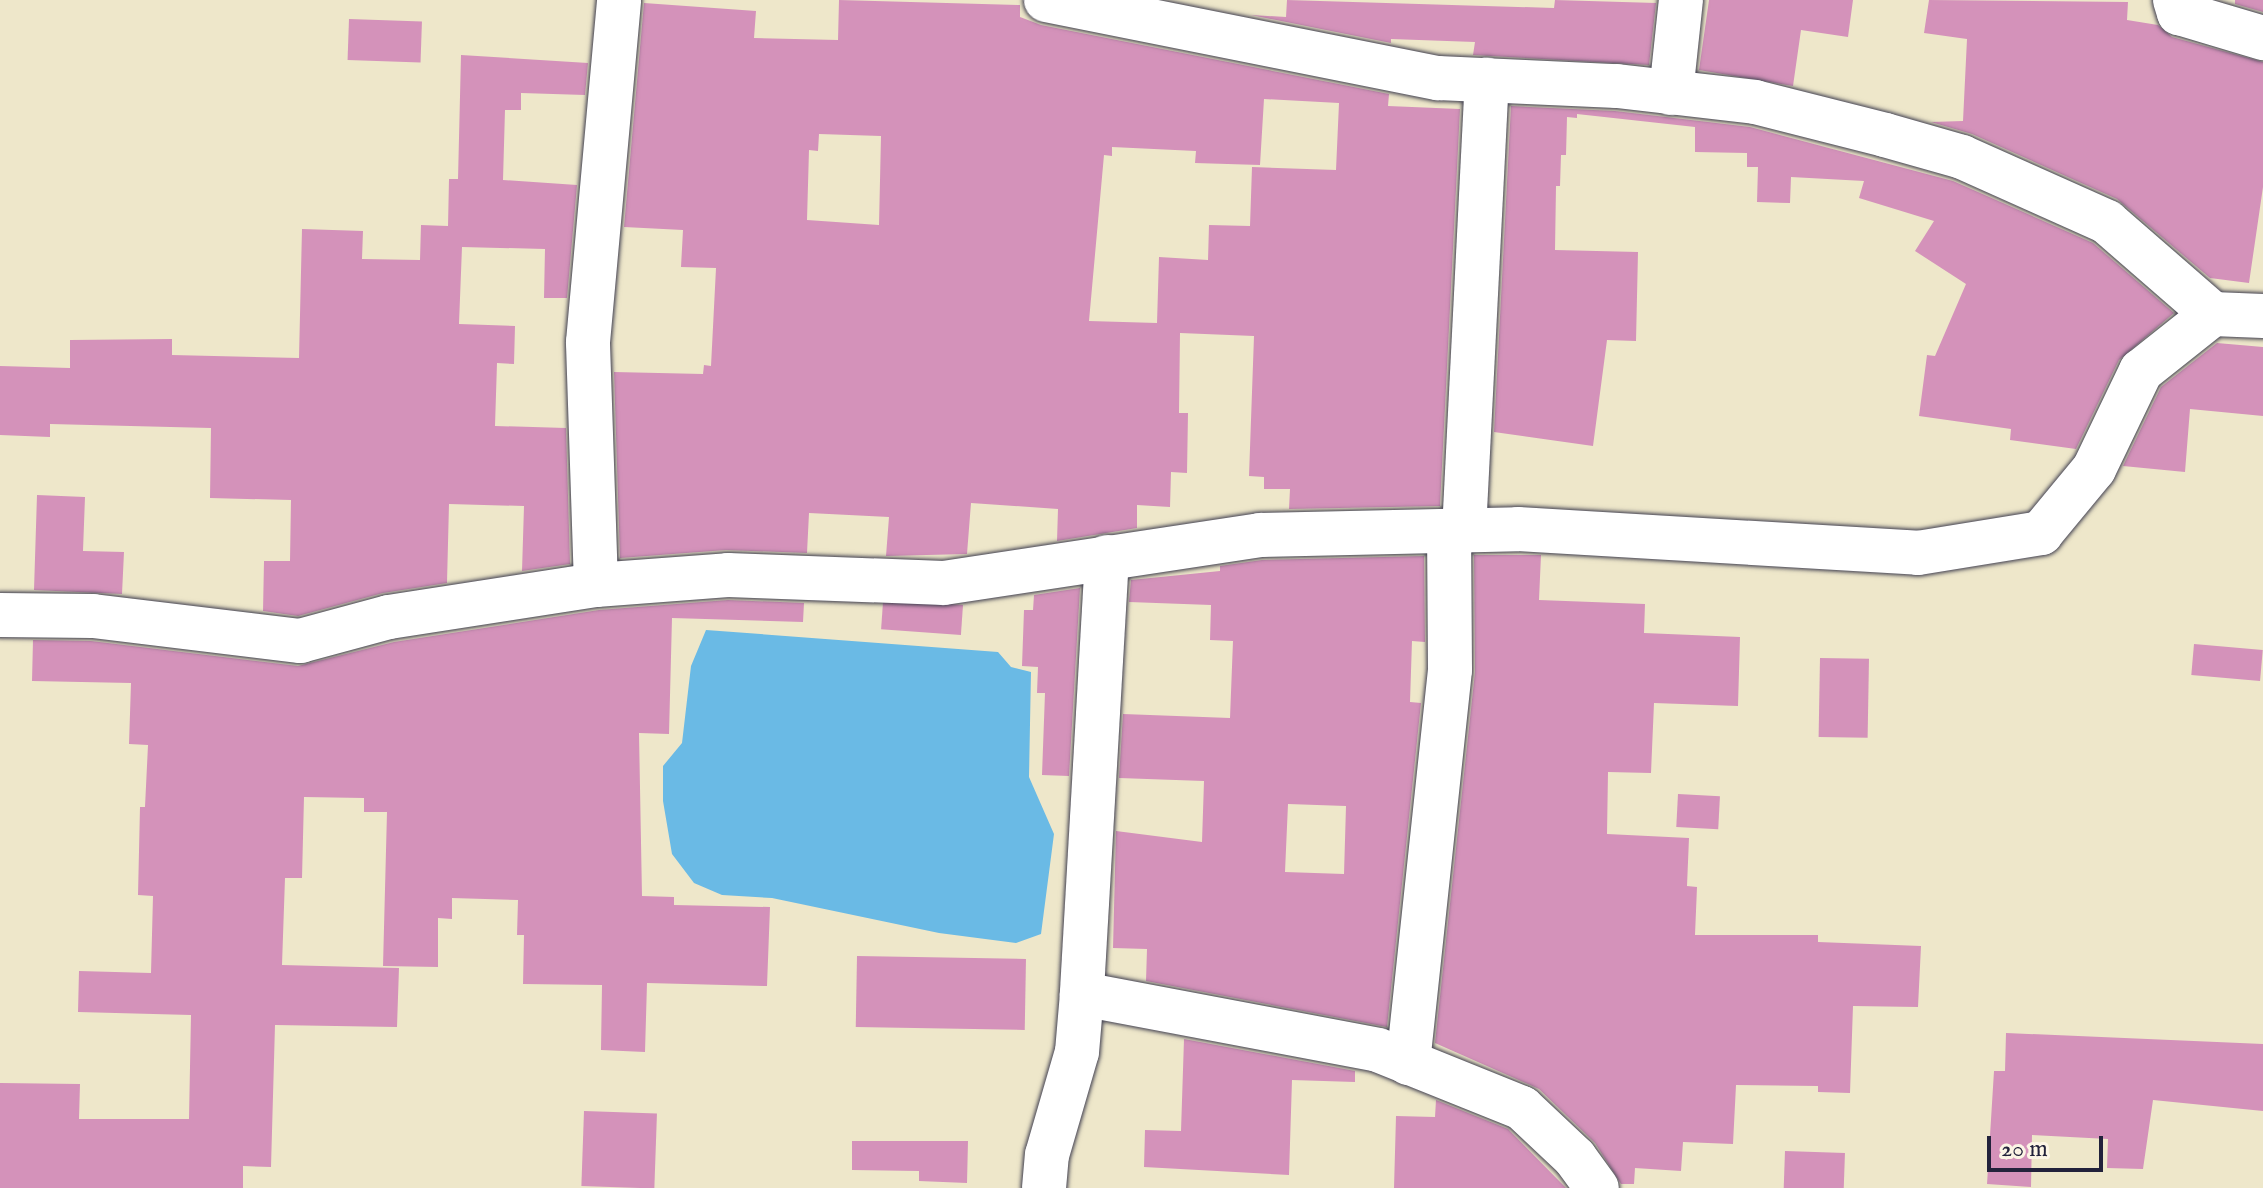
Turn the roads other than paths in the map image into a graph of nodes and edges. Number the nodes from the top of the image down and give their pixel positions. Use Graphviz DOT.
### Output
graph roads {
  1 [pos="619,0"];
  2 [pos="1046,0"];
  3 [pos="1681,0"];
  4 [pos="2175,0"];
  5 [pos="2263,38"];
  6 [pos="1487,80"];
  7 [pos="1671,93"];
  8 [pos="2213,314"];
  9 [pos="2263,316"];
  10 [pos="1457,531"];
  11 [pos="1107,557"];
  12 [pos="596,585"];
  13 [pos="0,615"];
  14 [pos="1082,994"];
  15 [pos="1408,1063"];
  16 [pos="1044,1188"];
  17 [pos="1597,1188"];
  1 -- 12 [label="street"];
  2 -- 6 [label="street"];
  3 -- 7 [label="street"];
  4 -- 5 [label="street"];
  6 -- 7 [label="street"];
  6 -- 10 [label="street"];
  7 -- 8 [label="street"];
  8 -- 9 [label="street"];
  8 -- 10 [label="street"];
  10 -- 11 [label="street"];
  10 -- 15 [label="street"];
  11 -- 12 [label="street"];
  11 -- 14 [label="street"];
  12 -- 13 [label="street"];
  14 -- 15 [label="street"];
  14 -- 16 [label="street"];
  15 -- 17 [label="street"];
}
